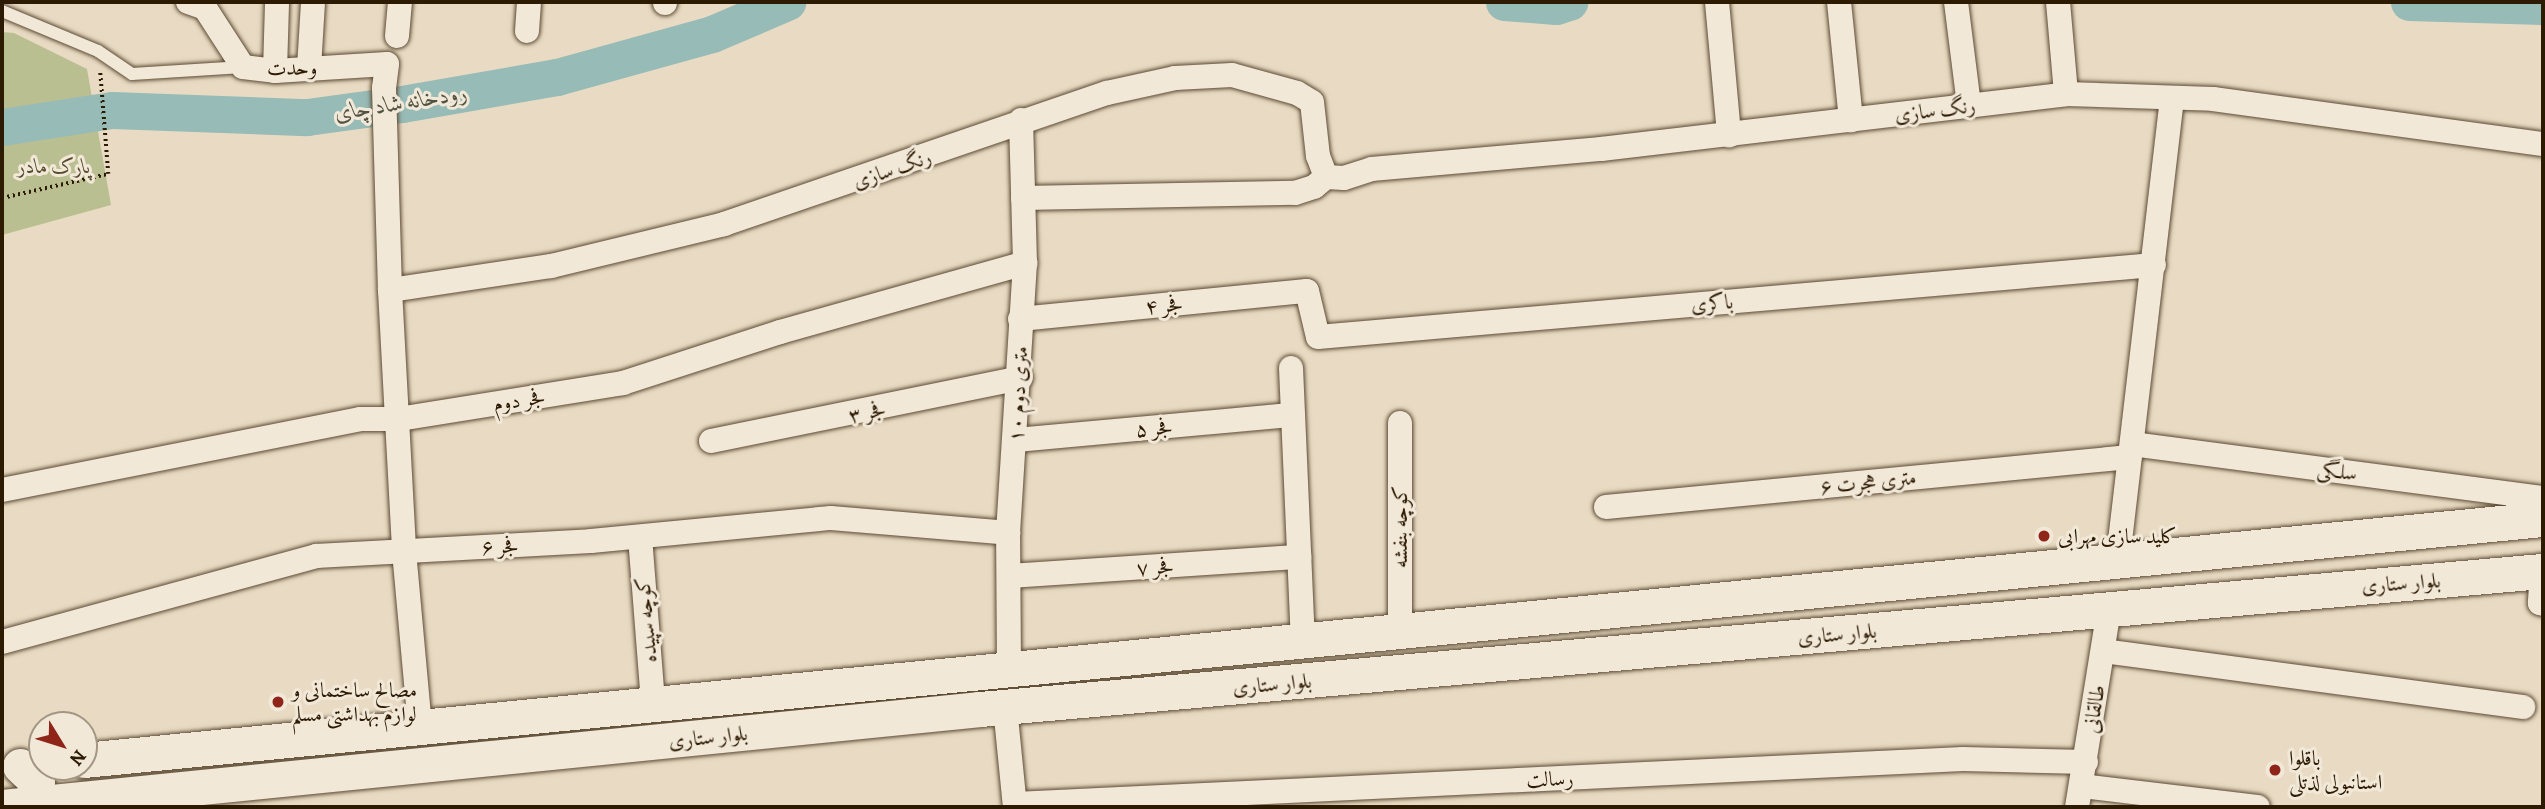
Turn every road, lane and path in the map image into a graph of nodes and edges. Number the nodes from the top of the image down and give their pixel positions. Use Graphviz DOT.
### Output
graph roads {
  1 [pos="188,2"];
  2 [pos="277,2"];
  3 [pos="313,2"];
  4 [pos="400,2"];
  5 [pos="529,2"];
  6 [pos="1717,2"];
  7 [pos="1839,2"];
  8 [pos="1956,2"];
  9 [pos="2058,2"];
  10 [pos="2,11"];
  11 [pos="527,31"];
  12 [pos="397,37"];
  13 [pos="98,51"];
  14 [pos="243,68"];
  15 [pos="309,68"];
  16 [pos="275,71"];
  17 [pos="2066,94"];
  18 [pos="2172,99"];
  19 [pos="1969,105"];
  20 [pos="1021,120"];
  21 [pos="1851,120"];
  22 [pos="1729,135"];
  23 [pos="2543,144"];
  24 [pos="1326,177"];
  25 [pos="2,198"];
  26 [pos="1023,198"];
  27 [pos="1025,263"];
  28 [pos="2154,265"];
  29 [pos="390,290"];
  30 [pos="1307,291"];
  31 [pos="1020,319"];
  32 [pos="1291,368"];
  33 [pos="1021,378"];
  34 [pos="1293,415"];
  35 [pos="399,419"];
  36 [pos="1400,423"];
  37 [pos="1016,440"];
  38 [pos="711,441"];
  39 [pos="2131,450"];
  40 [pos="2,490"];
  41 [pos="2543,498"];
  42 [pos="1606,507"];
  43 [pos="2543,519"];
  44 [pos="1009,533"];
  45 [pos="640,537"];
  46 [pos="404,551"];
  47 [pos="1300,557"];
  48 [pos="2115,558"];
  49 [pos="1010,576"];
  50 [pos="2543,582"];
  51 [pos="2115,609"];
  52 [pos="1400,630"];
  53 [pos="1303,639"];
  54 [pos="2,642"];
  55 [pos="2103,651"];
  56 [pos="1006,668"];
  57 [pos="653,703"];
  58 [pos="1008,707"];
  59 [pos="2523,707"];
  60 [pos="420,726"];
  61 [pos="98,759"];
  62 [pos="21,766"];
  63 [pos="2082,785"];
  64 [pos="1015,805"];
  65 [pos="16,806"];
  66 [pos="2259,807"];
  1 -- 14 [label="street, وحدت"];
  2 -- 16 [label="street"];
  3 -- 15 [label="street"];
  4 -- 12 [label="street"];
  5 -- 11 [label="street"];
  6 -- 22 [label="street"];
  7 -- 21 [label="street"];
  8 -- 19 [label="street"];
  9 -- 17 [label="street"];
  10 -- 13 [label="lane"];
  13 -- 14 [label="lane"];
  13 -- 25 [label="path"];
  14 -- 16 [label="street, وحدت"];
  15 -- 16 [label="street, وحدت"];
  15 -- 29 [label="street, وحدت"];
  17 -- 18 [label="street, رنگ سازی"];
  17 -- 19 [label="street, رنگ سازی"];
  18 -- 23 [label="street, رنگ سازی"];
  18 -- 28 [label="street"];
  19 -- 21 [label="street, رنگ سازی"];
  20 -- 24 [label="street, رنگ سازی"];
  20 -- 26 [label="street, ۱۰ متری دوم"];
  20 -- 29 [label="street, رنگ سازی"];
  21 -- 22 [label="street, رنگ سازی"];
  22 -- 24 [label="street, رنگ سازی"];
  24 -- 26 [label="street, رنگ سازی"];
  26 -- 27 [label="street, ۱۰ متری دوم"];
  27 -- 31 [label="street, ۱۰ متری دوم"];
  27 -- 35 [label="street, فجر دوم"];
  28 -- 30 [label="street, باکری"];
  28 -- 39 [label="street"];
  29 -- 35 [label="street"];
  30 -- 31 [label="street, فجر ۴"];
  31 -- 33 [label="street, ۱۰ متری دوم"];
  32 -- 34 [label="street"];
  33 -- 37 [label="street, ۱۰ متری دوم"];
  33 -- 38 [label="street, فجر ۳"];
  34 -- 37 [label="street, فجر ۵"];
  34 -- 47 [label="street"];
  35 -- 40 [label="street, فجر دوم"];
  35 -- 46 [label="street"];
  36 -- 52 [label="street, کوچه بنفشه"];
  37 -- 44 [label="street, ۱۰ متری دوم"];
  39 -- 41 [label="street, سلگی"];
  39 -- 42 [label="street, ۶ متری هجرت"];
  39 -- 48 [label="street"];
  43 -- 48 [label="main road, بلوار ستاری"];
  44 -- 45 [label="street, فجر ۶"];
  44 -- 49 [label="street, ۱۰ متری دوم"];
  45 -- 46 [label="street, فجر ۶"];
  45 -- 57 [label="street, کوچه سپیده"];
  46 -- 54 [label="street, فجر ۶"];
  46 -- 60 [label="street"];
  47 -- 49 [label="street, فجر ۷"];
  47 -- 53 [label="street"];
  48 -- 51 [label="main road"];
  48 -- 51 [label="main road"];
  48 -- 52 [label="main road, بلوار ستاری"];
  49 -- 56 [label="street, ۱۰ متری دوم"];
  50 -- 51 [label="main road, بلوار ستاری"];
  51 -- 55 [label="street, طالقانی"];
  51 -- 58 [label="main road, بلوار ستاری"];
  52 -- 53 [label="main road, بلوار ستاری"];
  53 -- 56 [label="main road, بلوار ستاری"];
  55 -- 59 [label="street"];
  55 -- 63 [label="street, طالقانی"];
  56 -- 57 [label="main road, بلوار ستاری"];
  56 -- 58 [label="main road"];
  56 -- 58 [label="main road"];
  57 -- 60 [label="main road, بلوار ستاری"];
  58 -- 64 [label="street"];
  58 -- 65 [label="main road, بلوار ستاری"];
  60 -- 61 [label="main road, بلوار ستاری"];
  62 -- 65 [label="main road"];
  63 -- 64 [label="street, رسالت"];
  63 -- 66 [label="street, رسالت"];
}
